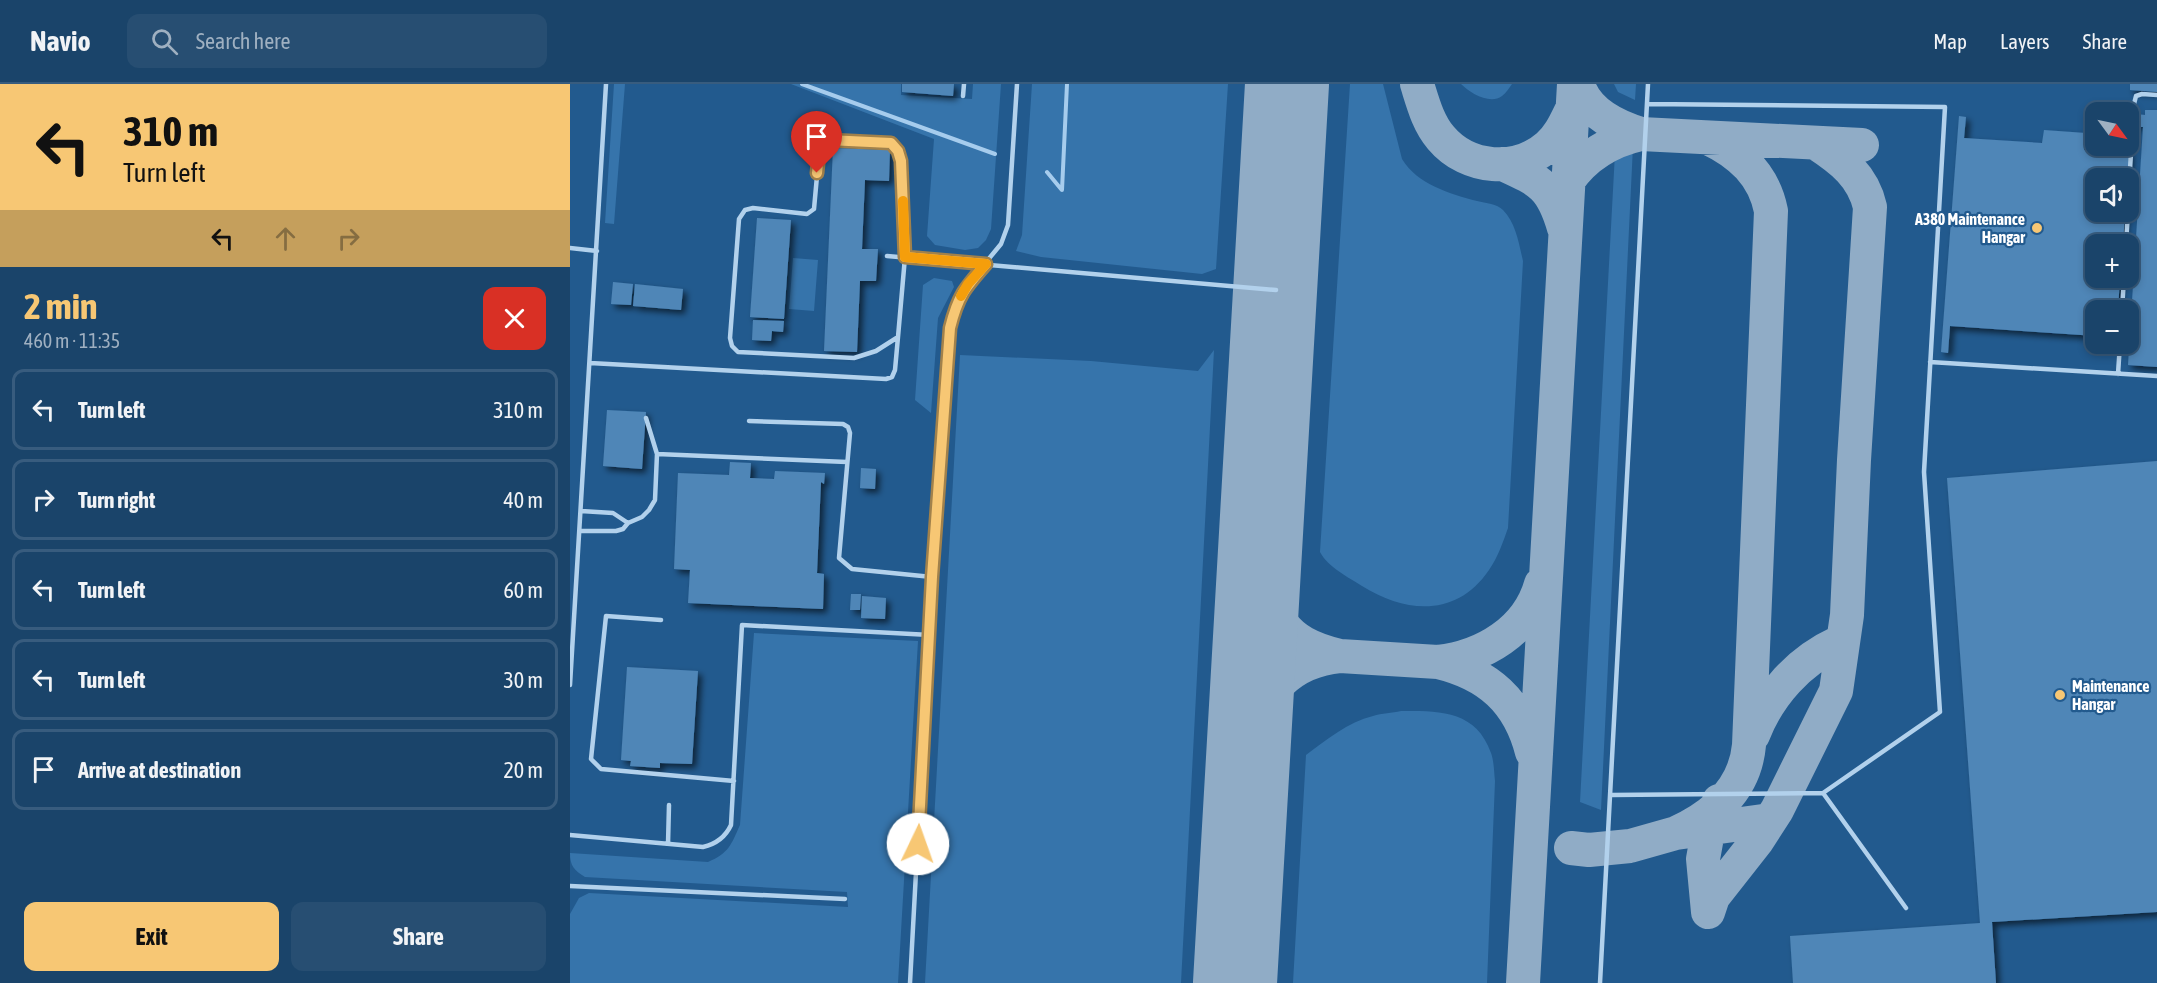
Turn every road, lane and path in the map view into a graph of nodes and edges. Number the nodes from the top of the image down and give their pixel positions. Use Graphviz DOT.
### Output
graph roads {
  1 [pos="606,84"];
  2 [pos="964,84"];
  3 [pos="1017,84"];
  4 [pos="1647,84"];
  5 [pos="2157,95"];
  6 [pos="963,96"];
  7 [pos="1647,104"];
  8 [pos="2130,168"];
  9 [pos="570,248"];
  10 [pos="597,251"];
  11 [pos="887,256"];
  12 [pos="905,257"];
  13 [pos="986,264"];
  14 [pos="1276,290"];
  15 [pos="898,336"];
  16 [pos="2119,354"];
  17 [pos="1930,362"];
  18 [pos="590,363"];
  19 [pos="2118,374"];
  20 [pos="2157,376"];
  21 [pos="646,418"];
  22 [pos="749,421"];
  23 [pos="657,454"];
  24 [pos="847,462"];
  25 [pos="581,511"];
  26 [pos="628,523"];
  27 [pos="580,531"];
  28 [pos="932,577"];
  29 [pos="661,620"];
  30 [pos="930,635"];
  31 [pos="570,685"];
  32 [pos="734,781"];
  33 [pos="1823,793"];
  34 [pos="1611,795"];
  35 [pos="669,805"];
  36 [pos="570,835"];
  37 [pos="668,844"];
  38 [pos="570,886"];
  39 [pos="844,899"];
  40 [pos="1906,908"];
  41 [pos="910,983"];
  42 [pos="1600,983"];
  1 -- 10 [label="lane"];
  2 -- 6 [label="lane"];
  3 -- 13 [label="lane"];
  4 -- 7 [label="lane"];
  5 -- 8 [label="lane"];
  7 -- 17 [label="lane"];
  7 -- 34 [label="lane"];
  9 -- 10 [label="lane"];
  10 -- 18 [label="lane"];
  11 -- 12 [label="lane"];
  12 -- 13 [label="lane"];
  12 -- 15 [label="lane"];
  12 -- 15 [label="lane"];
  13 -- 14 [label="lane"];
  13 -- 28 [label="lane"];
  15 -- 18 [label="lane"];
  16 -- 19 [label="lane"];
  17 -- 19 [label="lane"];
  17 -- 33 [label="lane"];
  18 -- 25 [label="lane"];
  19 -- 20 [label="lane"];
  21 -- 23 [label="lane"];
  22 -- 24 [label="lane"];
  23 -- 24 [label="lane"];
  23 -- 26 [label="lane"];
  24 -- 28 [label="lane"];
  25 -- 26 [label="lane"];
  25 -- 27 [label="lane"];
  26 -- 27 [label="lane"];
  27 -- 31 [label="lane"];
  28 -- 30 [label="lane"];
  29 -- 32 [label="lane"];
  30 -- 32 [label="lane"];
  30 -- 41 [label="lane"];
  32 -- 37 [label="lane"];
  33 -- 34 [label="lane"];
  33 -- 40 [label="lane"];
  34 -- 42 [label="lane"];
  35 -- 37 [label="lane"];
  36 -- 37 [label="lane"];
  38 -- 39 [label="lane"];
}
